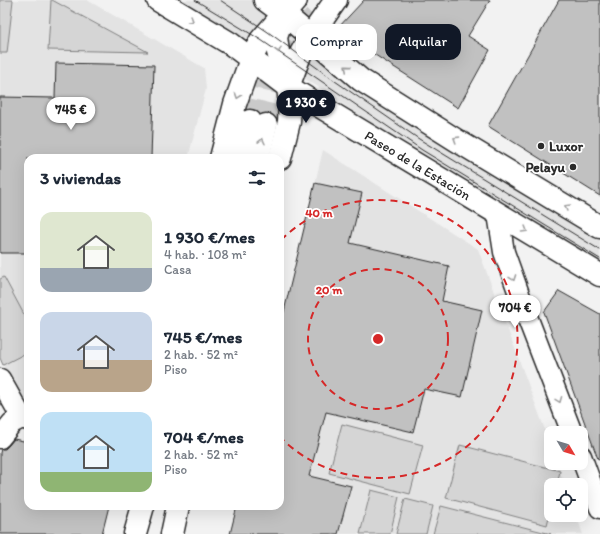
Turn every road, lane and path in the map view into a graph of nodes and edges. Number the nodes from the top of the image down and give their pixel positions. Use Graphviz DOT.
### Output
graph roads {
  1 [pos="158,0"];
  2 [pos="265,0"];
  3 [pos="336,0"];
  4 [pos="290,7"];
  5 [pos="301,24"];
  6 [pos="320,24"];
  7 [pos="251,59"];
  8 [pos="298,60"];
  9 [pos="336,60"];
  10 [pos="288,87"];
  11 [pos="222,154"];
  12 [pos="242,154"];
  13 [pos="258,154"];
  14 [pos="281,154"];
  15 [pos="498,214"];
  16 [pos="600,227"];
  17 [pos="600,275"];
  18 [pos="0,379"];
  19 [pos="24,417"];
  20 [pos="24,419"];
  21 [pos="569,426"];
  22 [pos="0,438"];
  23 [pos="586,470"];
  24 [pos="600,508"];
  25 [pos="143,510"];
  26 [pos="177,510"];
  27 [pos="135,534"];
  28 [pos="172,534"];
  1 -- 7 [label="main road, Paseo de la Estación, one-way"];
  2 -- 4 [label="main road"];
  3 -- 6 [label="main road"];
  4 -- 5 [label="main road"];
  4 -- 7 [label="main road"];
  4 -- 10 [label="main road, one-way"];
  7 -- 10 [label="main road, Paseo de la Estación"];
  7 -- 11 [label="main road, one-way"];
  8 -- 10 [label="main road"];
  16 -- 9 [label="main road, one-way"];
  10 -- 14 [label="main road"];
  10 -- 15 [label="main road, Paseo de la Estación"];
  13 -- 12 [label="main road, one-way"];
  15 -- 17 [label="main road, Paseo de la Estación, one-way"];
  15 -- 21 [label="street, one-way"];
  18 -- 19 [label="street"];
  20 -- 22 [label="street"];
  23 -- 24 [label="street"];
  25 -- 27 [label="main road"];
  26 -- 28 [label="main road"];
}
